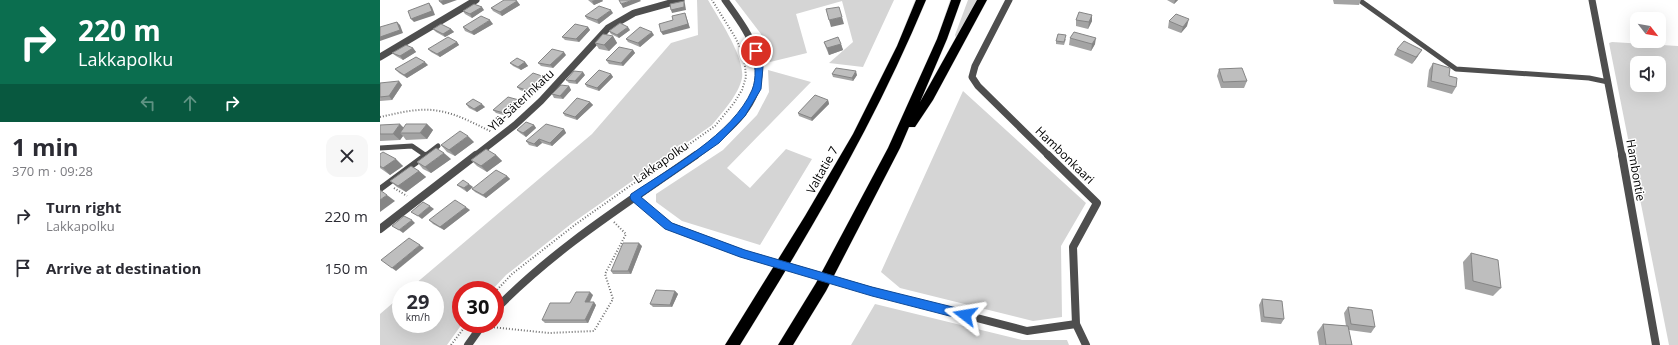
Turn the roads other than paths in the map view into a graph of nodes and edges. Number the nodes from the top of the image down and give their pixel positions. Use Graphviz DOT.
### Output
graph roads {
  1 [pos="476,0"];
  2 [pos="681,0"];
  3 [pos="725,0"];
  4 [pos="921,0"];
  5 [pos="956,0"];
  6 [pos="982,0"];
  7 [pos="1009,0"];
  8 [pos="1592,0"];
  9 [pos="1362,2"];
  10 [pos="380,57"];
  11 [pos="1608,82"];
  12 [pos="438,146"];
  13 [pos="380,148"];
  14 [pos="894,148"];
  15 [pos="425,155"];
  16 [pos="380,189"];
  17 [pos="634,197"];
  18 [pos="380,229"];
  19 [pos="504,301"];
  20 [pos="1076,324"];
  21 [pos="477,333"];
  22 [pos="468,345"];
  23 [pos="732,345"];
  24 [pos="785,345"];
  25 [pos="1086,345"];
  26 [pos="1656,345"];
  1 -- 10 [label="street"];
  2 -- 18 [label="street, Ylä-Säterinkatu"];
  3 -- 17 [label="street, Lakkapolku"];
  4 -- 23 [label="highway, Valtatie 7"];
  5 -- 14 [label="highway"];
  6 -- 14 [label="highway"];
  7 -- 20 [label="street, Hambonkaari"];
  8 -- 11 [label="street, Hambontie"];
  9 -- 11 [label="lane"];
  11 -- 26 [label="street, Hambontie"];
  12 -- 15 [label="lane"];
  13 -- 15 [label="lane"];
  14 -- 24 [label="highway"];
  15 -- 16 [label="lane"];
  17 -- 19 [label="street, Lakkapolku"];
  17 -- 20 [label="street, bridge"];
  20 -- 25 [label="street, Hambonkaari"];
  21 -- 22 [label="street"];
}
